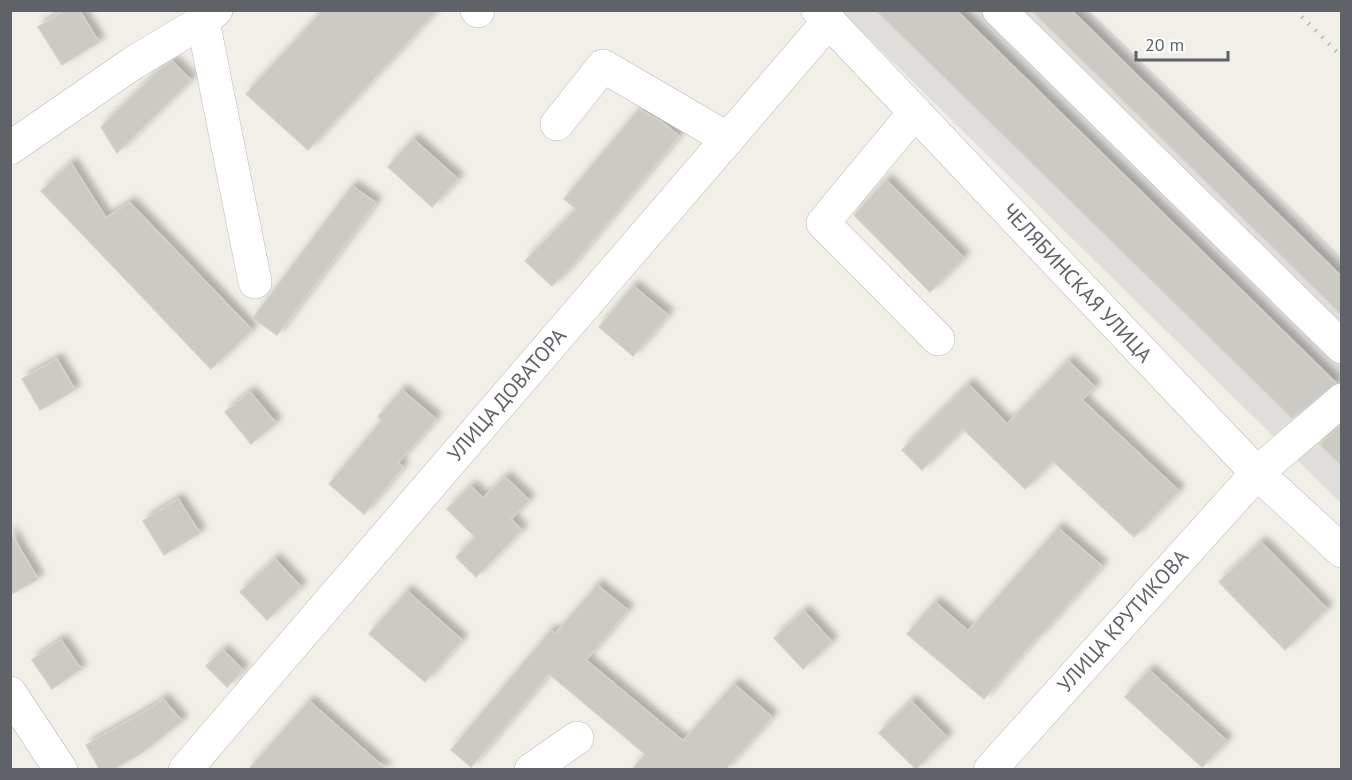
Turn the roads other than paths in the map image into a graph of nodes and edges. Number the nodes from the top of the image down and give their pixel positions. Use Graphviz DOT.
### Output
graph roads {
  1 [pos="999,10"];
  2 [pos="209,16"];
  3 [pos="824,16"];
  4 [pos="915,112"];
  5 [pos="557,124"];
  6 [pos="728,139"];
  7 [pos="10,148"];
  8 [pos="255,282"];
  9 [pos="938,339"];
  10 [pos="1341,347"];
  11 [pos="1341,400"];
  12 [pos="1257,473"];
  13 [pos="1341,551"];
  14 [pos="10,693"];
  15 [pos="577,738"];
  16 [pos="61,770"];
  17 [pos="185,770"];
  18 [pos="531,770"];
  19 [pos="990,770"];
  1 -- 10 [label="street"];
  2 -- 7 [label="street"];
  2 -- 8 [label="street"];
  3 -- 4 [label="street, ЧЕЛЯБИНСКАЯ УЛИЦА"];
  3 -- 6 [label="street, УЛИЦА ДОВАТОРА"];
  4 -- 9 [label="street"];
  4 -- 12 [label="street, ЧЕЛЯБИНСКАЯ УЛИЦА"];
  5 -- 6 [label="street"];
  6 -- 17 [label="street, УЛИЦА ДОВАТОРА"];
  11 -- 12 [label="street, УЛИЦА КРУТИКОВА"];
  12 -- 13 [label="street, ЧЕЛЯБИНСКАЯ УЛИЦА"];
  12 -- 19 [label="street, УЛИЦА КРУТИКОВА"];
  14 -- 16 [label="street"];
  15 -- 18 [label="street"];
}
